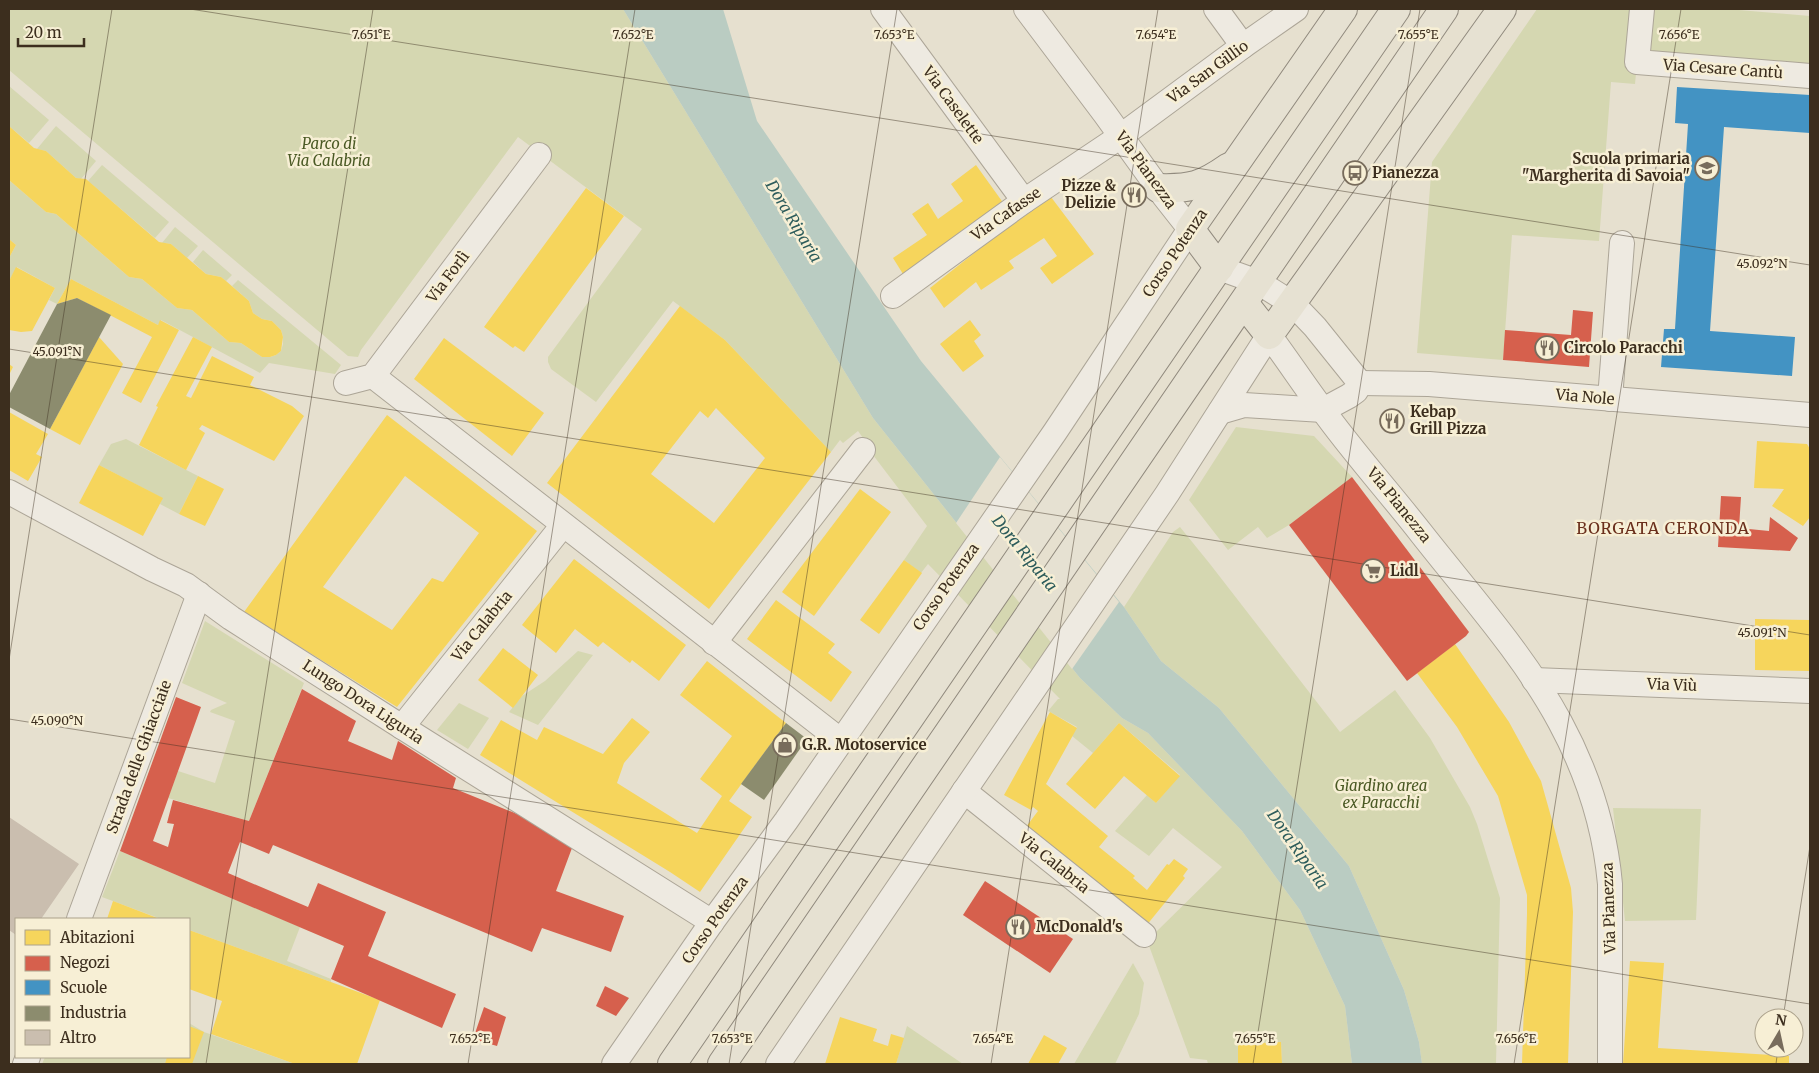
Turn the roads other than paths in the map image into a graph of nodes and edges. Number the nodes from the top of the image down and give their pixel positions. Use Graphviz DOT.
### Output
graph roads {
  1 [pos="882,9"];
  2 [pos="1026,9"];
  3 [pos="1216,9"];
  4 [pos="1296,9"];
  5 [pos="1343,9"];
  6 [pos="1396,9"];
  7 [pos="1444,9"];
  8 [pos="1502,9"];
  9 [pos="1642,9"];
  10 [pos="1243,46"];
  11 [pos="1810,76"];
  12 [pos="1121,136"];
  13 [pos="539,155"];
  14 [pos="1236,162"];
  15 [pos="1158,188"];
  16 [pos="1024,201"];
  17 [pos="1190,229"];
  18 [pos="1622,242"];
  19 [pos="1219,268"];
  20 [pos="1251,292"];
  21 [pos="893,296"];
  22 [pos="1293,304"];
  23 [pos="1270,335"];
  24 [pos="373,376"];
  25 [pos="346,383"];
  26 [pos="1360,383"];
  27 [pos="1610,399"];
  28 [pos="1323,410"];
  29 [pos="1220,412"];
  30 [pos="1810,415"];
  31 [pos="863,450"];
  32 [pos="9,492"];
  33 [pos="563,525"];
  34 [pos="199,594"];
  35 [pos="714,643"];
  36 [pos="1534,680"];
  37 [pos="1810,691"];
  38 [pos="402,727"];
  39 [pos="840,740"];
  40 [pos="964,791"];
  41 [pos="79,918"];
  42 [pos="712,922"];
  43 [pos="1144,935"];
  44 [pos="614,1064"];
  45 [pos="672,1064"];
  46 [pos="722,1064"];
  47 [pos="778,1064"];
  48 [pos="1610,1064"];
  1 -- 16 [label="street, Via Caselette"];
  2 -- 12 [label="street, Via Pianezza"];
  3 -- 10 [label="street"];
  4 -- 10 [label="street, Via San Gillio"];
  5 -- 14 [label="main road, Corso Potenza"];
  6 -- 19 [label="main road"];
  7 -- 20 [label="main road"];
  8 -- 22 [label="main road"];
  9 -- 11 [label="street, Via Cesare Cantù"];
  10 -- 12 [label="street, Via San Gillio"];
  12 -- 15 [label="street, Via Pianezza"];
  12 -- 16 [label="street, Via Cafasse"];
  13 -- 24 [label="street, Via Forlì"];
  14 -- 15 [label="main road"];
  14 -- 17 [label="main road, Corso Potenza"];
  15 -- 17 [label="street, Via Pianezza"];
  16 -- 21 [label="street, Via Cafasse"];
  17 -- 19 [label="main road, Via Pianezza"];
  17 -- 39 [label="street, Corso Potenza"];
  18 -- 27 [label="street"];
  19 -- 20 [label="street, Via Pianezza"];
  19 -- 45 [label="main road"];
  20 -- 22 [label="street"];
  20 -- 23 [label="main road, Via Pianezza"];
  20 -- 46 [label="main road"];
  22 -- 23 [label="main road"];
  22 -- 26 [label="street"];
  23 -- 28 [label="street, Via Pianezza"];
  23 -- 29 [label="street"];
  24 -- 25 [label="street"];
  24 -- 33 [label="street"];
  26 -- 27 [label="street, Via Nole"];
  26 -- 28 [label="street"];
  27 -- 30 [label="street, Via Nole"];
  28 -- 29 [label="street"];
  28 -- 36 [label="street, Via Pianezza"];
  29 -- 40 [label="street"];
  31 -- 35 [label="street"];
  32 -- 34 [label="street, Lungo Dora Liguria"];
  33 -- 35 [label="street"];
  33 -- 38 [label="street, Via Calabria"];
  34 -- 38 [label="street, Lungo Dora Liguria"];
  34 -- 41 [label="street, Strada delle Ghiacciaie"];
  35 -- 39 [label="street"];
  36 -- 37 [label="street, Via Viù"];
  36 -- 48 [label="street, Via Pianezza"];
  38 -- 42 [label="street, Lungo Dora Liguria"];
  39 -- 42 [label="street, Corso Potenza"];
  40 -- 43 [label="street, Via Calabria"];
  40 -- 47 [label="street"];
  42 -- 44 [label="street, Corso Potenza"];
}
